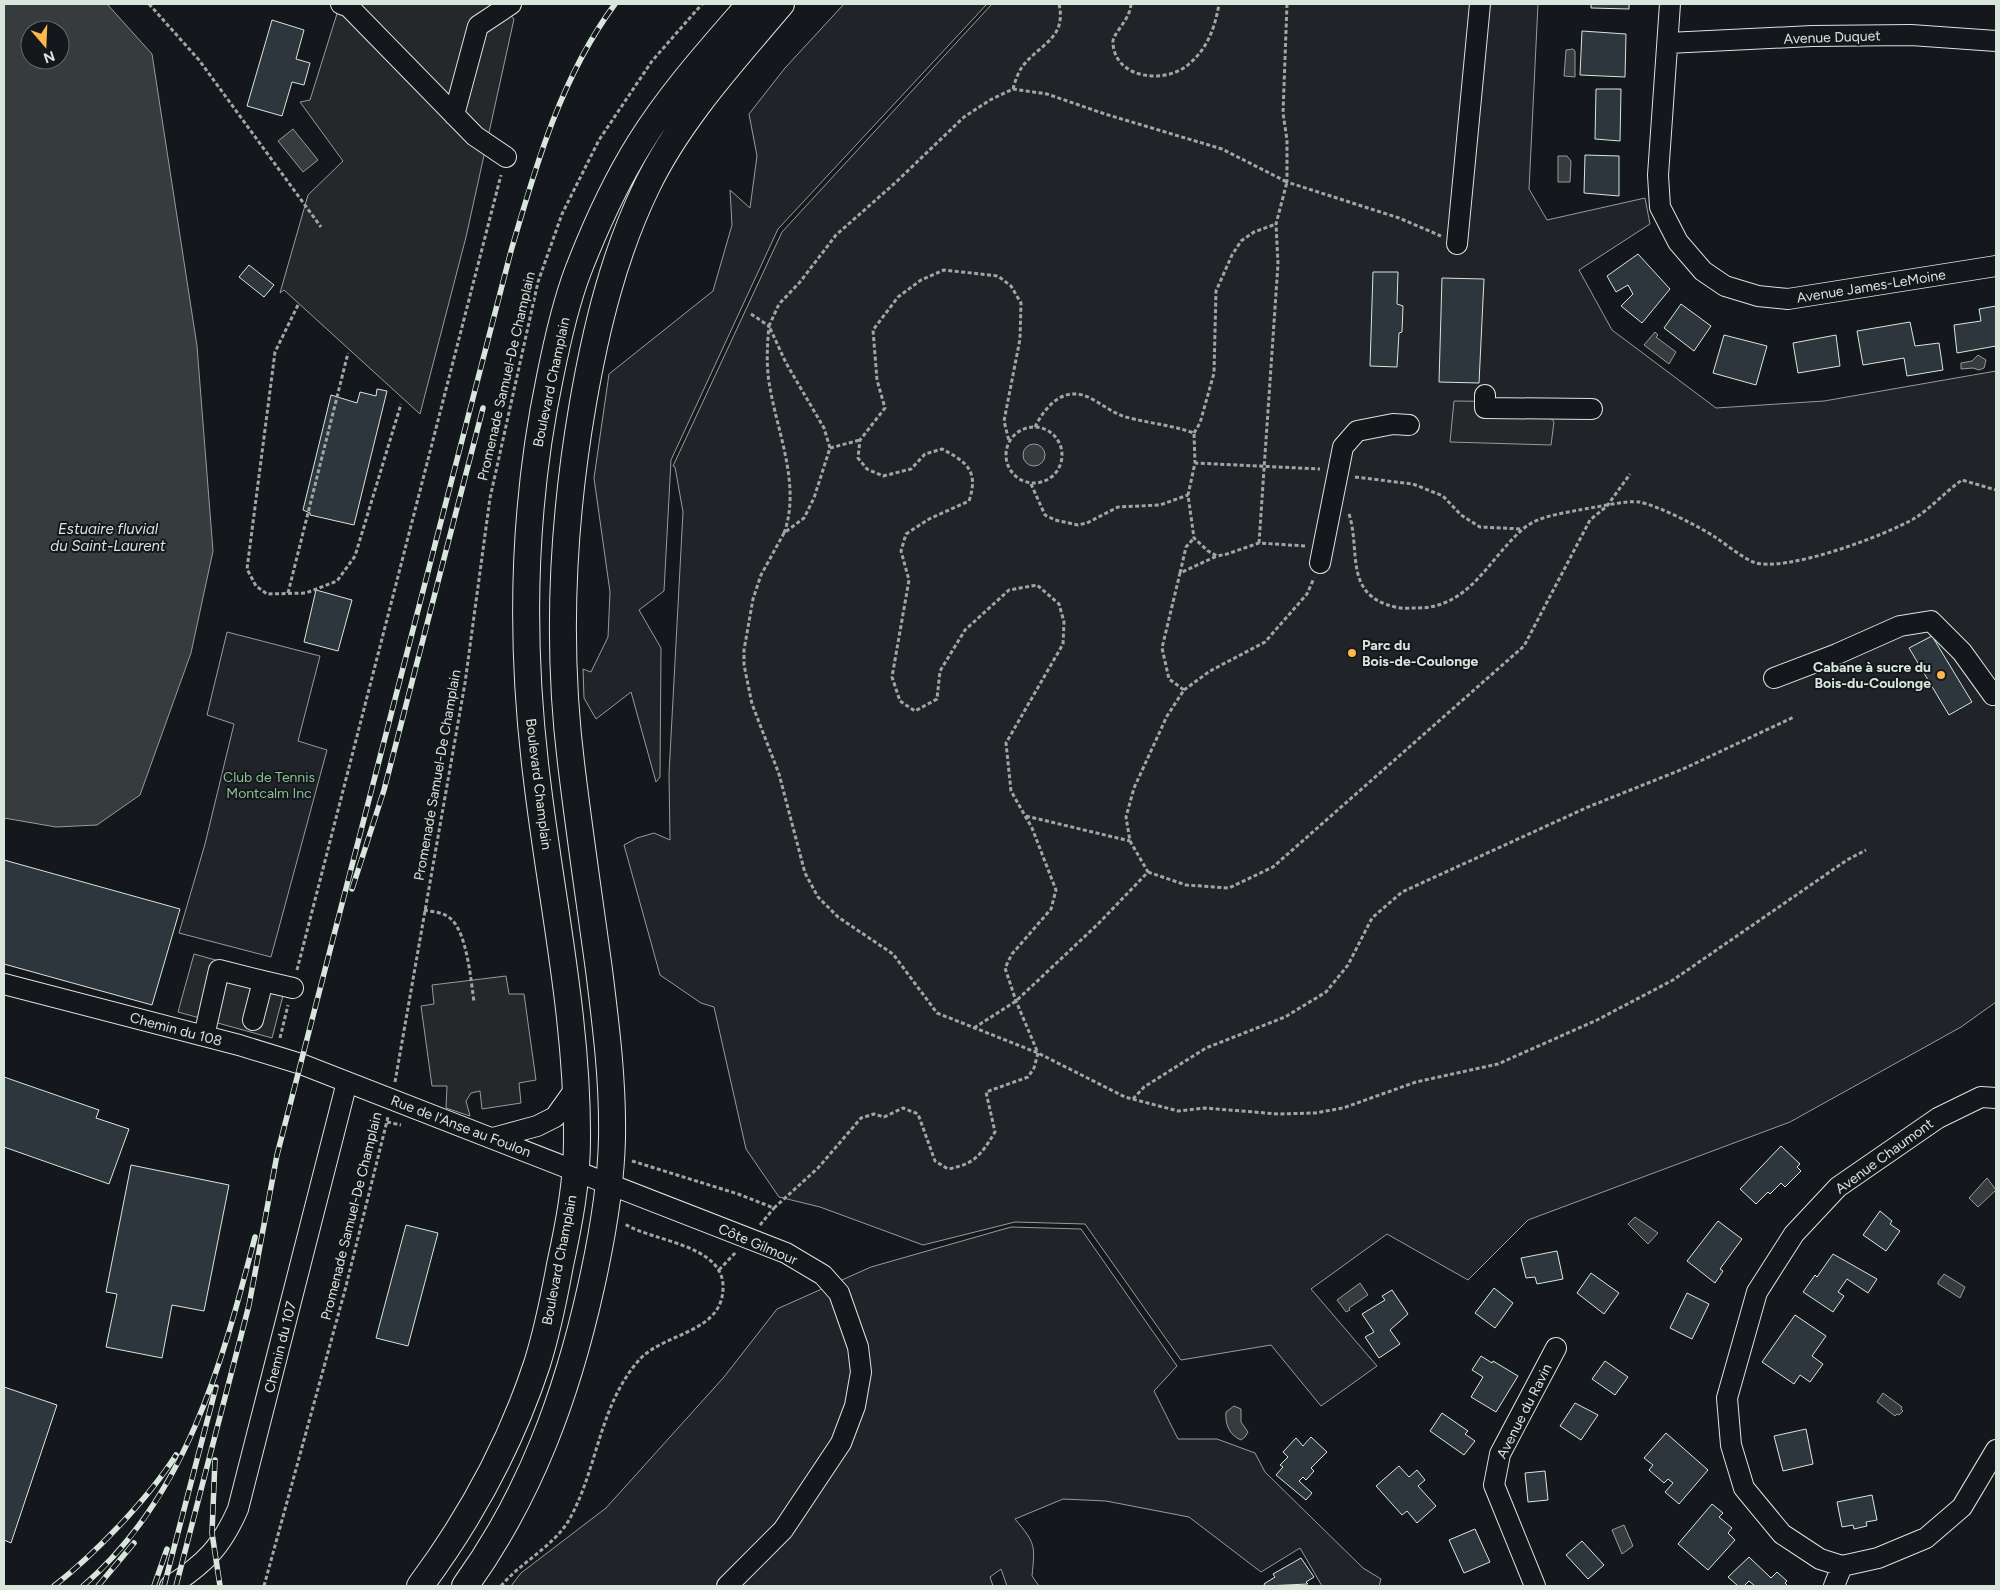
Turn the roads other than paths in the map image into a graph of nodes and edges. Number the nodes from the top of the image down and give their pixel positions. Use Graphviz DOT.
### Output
graph roads {
  1 [pos="341,4"];
  2 [pos="511,4"];
  3 [pos="750,4"];
  4 [pos="781,4"];
  5 [pos="1480,4"];
  6 [pos="1670,4"];
  7 [pos="1996,41"];
  8 [pos="1668,44"];
  9 [pos="454,115"];
  10 [pos="506,157"];
  11 [pos="1457,244"];
  12 [pos="1996,266"];
  13 [pos="1485,395"];
  14 [pos="1592,409"];
  15 [pos="1409,425"];
  16 [pos="1321,556"];
  17 [pos="1774,678"];
  18 [pos="1996,694"];
  19 [pos="263,981"];
  20 [pos="4,984"];
  21 [pos="293,988"];
  22 [pos="253,1020"];
  23 [pos="204,1036"];
  24 [pos="347,1082"];
  25 [pos="575,1089"];
  26 [pos="1996,1098"];
  27 [pos="493,1138"];
  28 [pos="575,1171"];
  29 [pos="619,1189"];
  30 [pos="1556,1348"];
  31 [pos="1996,1450"];
  32 [pos="1842,1566"];
  33 [pos="170,1586"];
  34 [pos="420,1586"];
  35 [pos="465,1586"];
  36 [pos="727,1586"];
  37 [pos="1535,1586"];
  38 [pos="1834,1586"];
  1 -- 9 [label="street"];
  2 -- 9 [label="street"];
  3 -- 25 [label="main road, Boulevard Champlain"];
  4 -- 29 [label="main road"];
  5 -- 11 [label="street"];
  6 -- 8 [label="street, Avenue James-LeMoine"];
  7 -- 8 [label="street, Avenue Duquet"];
  8 -- 12 [label="street, Avenue James-LeMoine"];
  9 -- 10 [label="street"];
  13 -- 14 [label="street"];
  15 -- 16 [label="street"];
  17 -- 18 [label="street"];
  19 -- 21 [label="street"];
  19 -- 22 [label="street"];
  19 -- 23 [label="street"];
  20 -- 23 [label="street, Chemin du 108"];
  23 -- 24 [label="street, Chemin du 108"];
  24 -- 27 [label="street, Rue de l'Anse au Foulon"];
  24 -- 33 [label="street, Chemin du 107"];
  25 -- 27 [label="street"];
  25 -- 28 [label="main road, Boulevard Champlain"];
  26 -- 32 [label="street, Avenue Chaumont"];
  27 -- 28 [label="street, Rue de l'Anse au Foulon"];
  28 -- 29 [label="street, Côte Gilmour"];
  28 -- 34 [label="main road, Boulevard Champlain"];
  29 -- 35 [label="main road"];
  29 -- 36 [label="street, Côte Gilmour"];
  30 -- 37 [label="street, Avenue du Ravin"];
  31 -- 32 [label="street"];
  32 -- 38 [label="street"];
}
